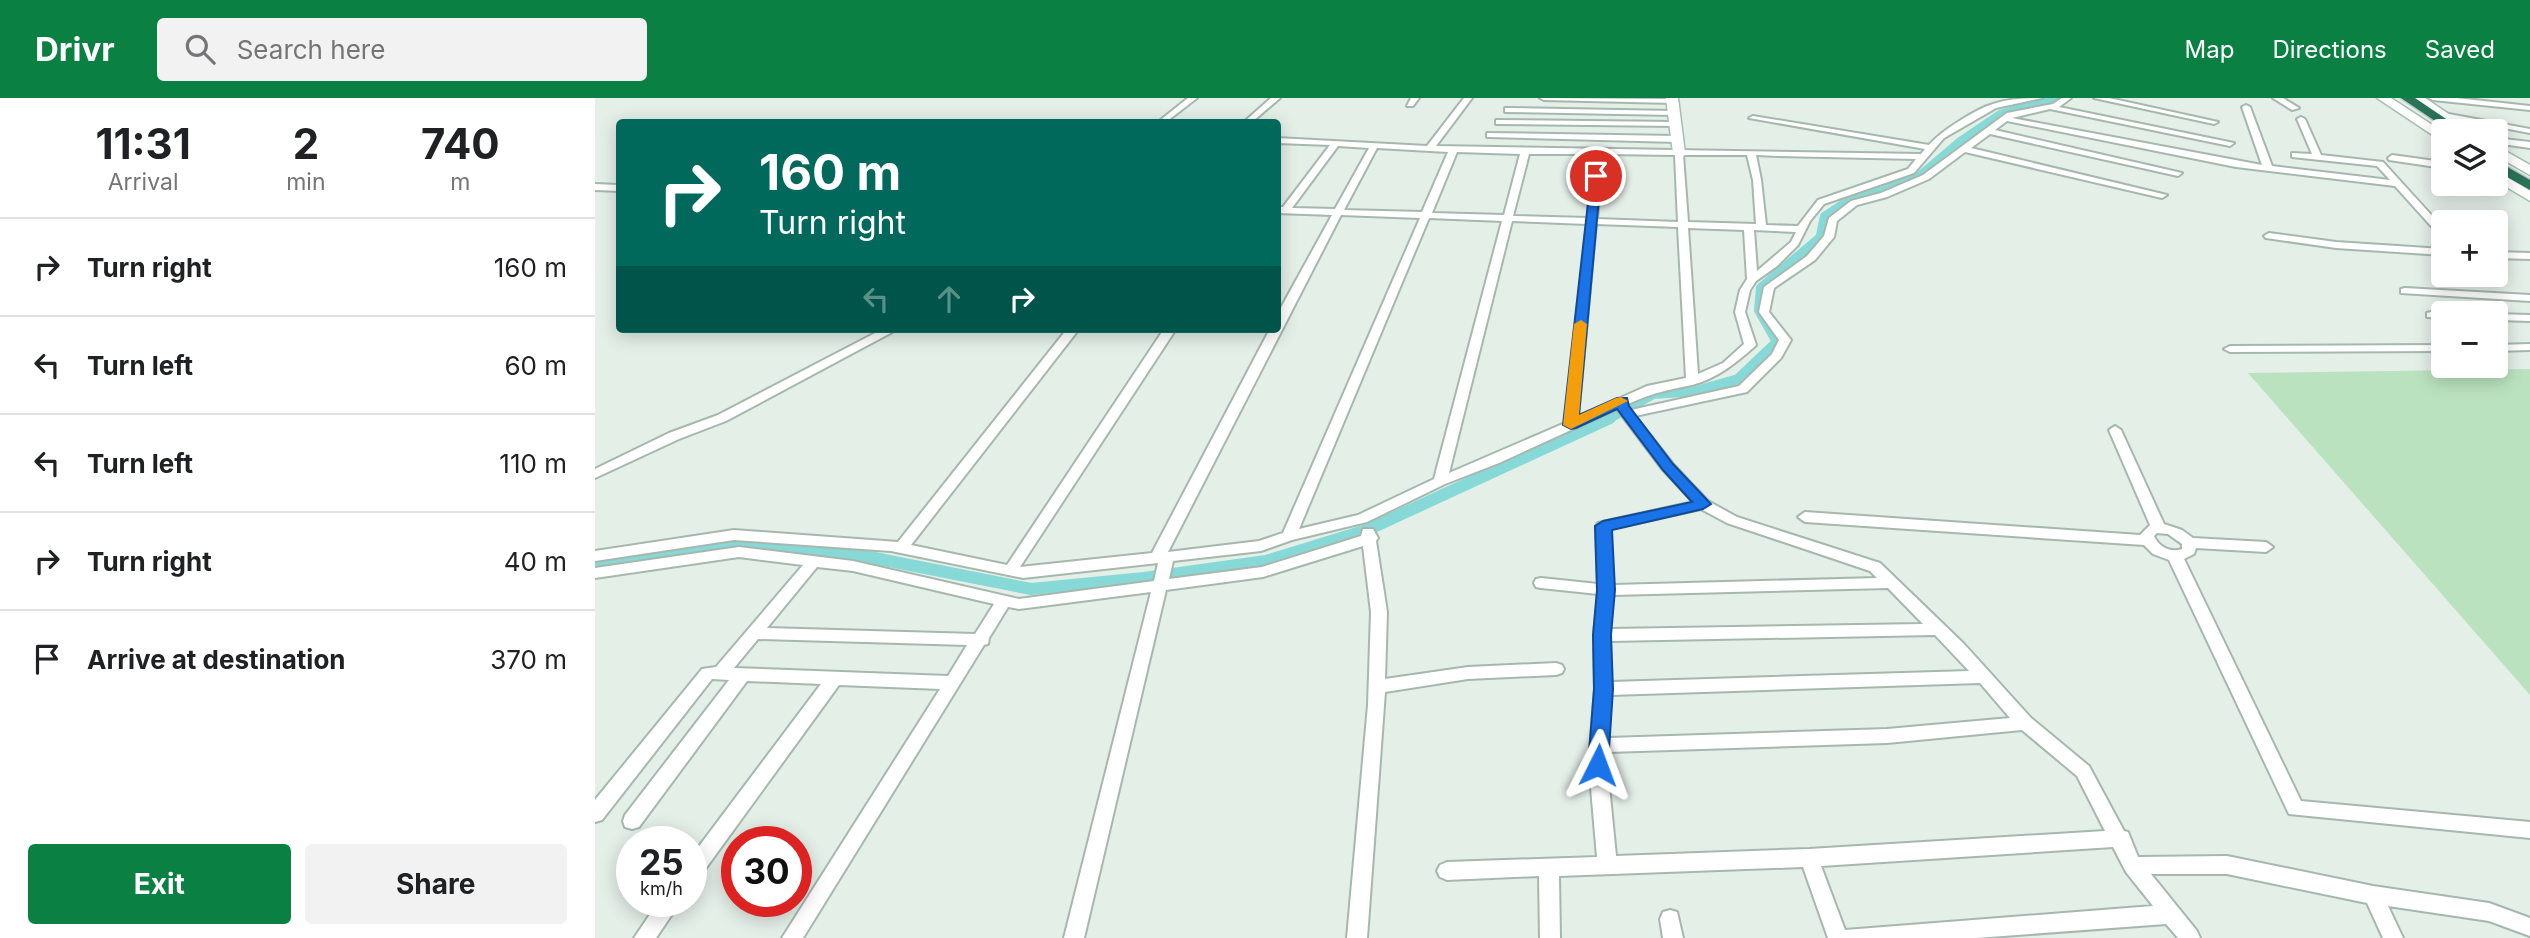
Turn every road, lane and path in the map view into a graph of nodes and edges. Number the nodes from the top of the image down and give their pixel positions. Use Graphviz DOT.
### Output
graph roads {
  1 [pos="1193,98"];
  2 [pos="1276,98"];
  3 [pos="1468,98"];
  4 [pos="1517,98"];
  5 [pos="1544,98"];
  6 [pos="2038,98"];
  7 [pos="2067,98"];
  8 [pos="2098,98"];
  9 [pos="2277,98"];
  10 [pos="2383,98"];
  11 [pos="2396,98"];
  12 [pos="2407,98"];
  13 [pos="2417,98"];
  14 [pos="2434,98"];
  15 [pos="2050,107"];
  16 [pos="2246,107"];
  17 [pos="2295,108"];
  18 [pos="2530,108"];
  19 [pos="1674,109"];
  20 [pos="1508,110"];
  21 [pos="2441,114"];
  22 [pos="1753,118"];
  23 [pos="1166,119"];
  24 [pos="1252,119"];
  25 [pos="2006,119"];
  26 [pos="2301,119"];
  27 [pos="2439,119"];
  28 [pos="2449,119"];
  29 [pos="2431,121"];
  30 [pos="1499,122"];
  31 [pos="2214,122"];
  32 [pos="2431,130"];
  33 [pos="1989,131"];
  34 [pos="2530,131"];
  35 [pos="1490,135"];
  36 [pos="1677,139"];
  37 [pos="1281,140"];
  38 [pos="1336,142"];
  39 [pos="2508,142"];
  40 [pos="2229,143"];
  41 [pos="1375,144"];
  42 [pos="2530,145"];
  43 [pos="1430,148"];
  44 [pos="1454,149"];
  45 [pos="1964,149"];
  46 [pos="1479,151"];
  47 [pos="1525,152"];
  48 [pos="1599,153"];
  49 [pos="1679,153"];
  50 [pos="1751,153"];
  51 [pos="1928,153"];
  52 [pos="2295,155"];
  53 [pos="2319,157"];
  54 [pos="2508,157"];
  55 [pos="2392,158"];
  56 [pos="2431,163"];
  57 [pos="2508,164"];
  58 [pos="2268,168"];
  59 [pos="1911,171"];
  60 [pos="2530,171"];
  61 [pos="2508,172"];
  62 [pos="2178,173"];
  63 [pos="2508,175"];
  64 [pos="2512,175"];
  65 [pos="1926,177"];
  66 [pos="2530,178"];
  67 [pos="2508,182"];
  68 [pos="2399,184"];
  69 [pos="595,187"];
  70 [pos="2530,187"];
  71 [pos="616,188"];
  72 [pos="2162,195"];
  73 [pos="2530,197"];
  74 [pos="1282,210"];
  75 [pos="1336,212"];
  76 [pos="1425,214"];
  77 [pos="1506,218"];
  78 [pos="2431,220"];
  79 [pos="1591,221"];
  80 [pos="1683,225"];
  81 [pos="1749,227"];
  82 [pos="1762,227"];
  83 [pos="1803,229"];
  84 [pos="2269,236"];
  85 [pos="2431,251"];
  86 [pos="2508,255"];
  87 [pos="2530,256"];
  88 [pos="1752,279"];
  89 [pos="2405,291"];
  90 [pos="2530,298"];
  91 [pos="2508,317"];
  92 [pos="2530,318"];
  93 [pos="1281,319"];
  94 [pos="884,333"];
  95 [pos="1070,333"];
  96 [pos="1167,333"];
  97 [pos="1274,333"];
  98 [pos="2431,348"];
  99 [pos="2508,348"];
  100 [pos="2530,348"];
  101 [pos="2230,349"];
  102 [pos="1692,381"];
  103 [pos="1624,407"];
  104 [pos="1571,425"];
  105 [pos="2115,430"];
  106 [pos="595,474"];
  107 [pos="1440,481"];
  108 [pos="1703,504"];
  109 [pos="1805,517"];
  110 [pos="1366,527"];
  111 [pos="2159,528"];
  112 [pos="1289,536"];
  113 [pos="2147,540"];
  114 [pos="2189,543"];
  115 [pos="2266,547"];
  116 [pos="901,548"];
  117 [pos="2175,555"];
  118 [pos="595,556"];
  119 [pos="1162,557"];
  120 [pos="814,561"];
  121 [pos="1010,571"];
  122 [pos="595,573"];
  123 [pos="1541,583"];
  124 [pos="1892,583"];
  125 [pos="1159,588"];
  126 [pos="1606,590"];
  127 [pos="1003,602"];
  128 [pos="1938,629"];
  129 [pos="754,633"];
  130 [pos="1602,635"];
  131 [pos="981,640"];
  132 [pos="1556,668"];
  133 [pos="720,674"];
  134 [pos="742,675"];
  135 [pos="1982,677"];
  136 [pos="835,679"];
  137 [pos="953,683"];
  138 [pos="1377,687"];
  139 [pos="1603,689"];
  140 [pos="2025,723"];
  141 [pos="1599,746"];
  142 [pos="595,814"];
  143 [pos="632,821"];
  144 [pos="2530,830"];
  145 [pos="2121,838"];
  146 [pos="707,851"];
  147 [pos="1809,858"];
  148 [pos="1607,866"];
  149 [pos="2133,866"];
  150 [pos="1549,867"];
  151 [pos="1447,871"];
  152 [pos="2373,895"];
  153 [pos="2171,914"];
  154 [pos="659,917"];
  155 [pos="2530,927"];
  156 [pos="643,938"];
  157 [pos="792,938"];
  158 [pos="1074,938"];
  159 [pos="1357,938"];
  160 [pos="1550,938"];
  161 [pos="1838,938"];
  162 [pos="1849,938"];
  163 [pos="2190,938"];
  164 [pos="2393,938"];
  1 -- 23 [label="street"];
  2 -- 24 [label="street"];
  3 -- 43 [label="street"];
  4 -- 20 [label="street"];
  5 -- 19 [label="street"];
  6 -- 51 [label="street"];
  7 -- 15 [label="street"];
  8 -- 31 [label="street"];
  9 -- 17 [label="street"];
  10 -- 32 [label="street"];
  11 -- 29 [label="highway"];
  12 -- 27 [label="highway"];
  13 -- 21 [label="street"];
  14 -- 18 [label="street"];
  15 -- 25 [label="street"];
  15 -- 40 [label="street"];
  16 -- 58 [label="street"];
  19 -- 20 [label="street"];
  19 -- 30 [label="street"];
  19 -- 36 [label="street"];
  20 -- 30 [label="street"];
  21 -- 28 [label="street"];
  21 -- 34 [label="street"];
  22 -- 51 [label="street"];
  25 -- 33 [label="street"];
  25 -- 58 [label="street"];
  26 -- 53 [label="street"];
  30 -- 35 [label="street"];
  33 -- 45 [label="street"];
  33 -- 62 [label="street"];
  35 -- 36 [label="street"];
  35 -- 46 [label="street"];
  36 -- 49 [label="street"];
  37 -- 38 [label="street"];
  38 -- 41 [label="street"];
  38 -- 74 [label="street"];
  39 -- 42 [label="street"];
  41 -- 43 [label="street"];
  41 -- 75 [label="street"];
  43 -- 44 [label="street"];
  44 -- 46 [label="street"];
  44 -- 76 [label="street"];
  45 -- 65 [label="street"];
  45 -- 72 [label="street"];
  46 -- 47 [label="street"];
  47 -- 48 [label="street"];
  47 -- 77 [label="street"];
  48 -- 49 [label="street"];
  48 -- 79 [label="street"];
  49 -- 50 [label="street"];
  49 -- 80 [label="street"];
  50 -- 51 [label="street"];
  50 -- 82 [label="street"];
  51 -- 59 [label="street"];
  52 -- 53 [label="street"];
  53 -- 68 [label="street"];
  54 -- 60 [label="street"];
  55 -- 56 [label="street"];
  57 -- 66 [label="highway"];
  58 -- 68 [label="street"];
  59 -- 65 [label="street"];
  59 -- 83 [label="street"];
  61 -- 64 [label="highway"];
  63 -- 64 [label="street"];
  64 -- 70 [label="highway"];
  65 -- 103 [label="street"];
  67 -- 73 [label="street"];
  68 -- 78 [label="street"];
  69 -- 71 [label="street"];
  74 -- 75 [label="street"];
  75 -- 76 [label="street"];
  75 -- 93 [label="street"];
  76 -- 77 [label="street"];
  76 -- 112 [label="street"];
  77 -- 79 [label="street"];
  77 -- 107 [label="street"];
  79 -- 80 [label="street"];
  79 -- 104 [label="street"];
  80 -- 81 [label="street"];
  80 -- 102 [label="street"];
  81 -- 82 [label="street"];
  81 -- 88 [label="street"];
  82 -- 83 [label="street"];
  83 -- 88 [label="street"];
  84 -- 85 [label="street"];
  86 -- 87 [label="street"];
  88 -- 102 [label="street"];
  89 -- 90 [label="street"];
  91 -- 92 [label="street"];
  94 -- 106 [label="street"];
  95 -- 116 [label="street"];
  96 -- 121 [label="street"];
  97 -- 119 [label="street"];
  98 -- 101 [label="street"];
  99 -- 100 [label="street"];
  102 -- 103 [label="street"];
  103 -- 104 [label="street"];
  103 -- 108 [label="street"];
  104 -- 107 [label="street"];
  105 -- 111 [label="street"];
  107 -- 110 [label="street"];
  108 -- 124 [label="street"];
  108 -- 126 [label="street"];
  109 -- 113 [label="street"];
  110 -- 112 [label="street"];
  110 -- 125 [label="street"];
  110 -- 138 [label="street"];
  111 -- 113 [label="street"];
  111 -- 114 [label="street"];
  112 -- 119 [label="street"];
  113 -- 117 [label="street"];
  114 -- 115 [label="street"];
  114 -- 117 [label="street"];
  116 -- 118 [label="street"];
  116 -- 121 [label="street"];
  117 -- 144 [label="street"];
  119 -- 121 [label="street"];
  119 -- 125 [label="street"];
  120 -- 122 [label="street"];
  120 -- 127 [label="street"];
  120 -- 129 [label="street"];
  123 -- 126 [label="street"];
  124 -- 126 [label="street"];
  124 -- 128 [label="street"];
  125 -- 127 [label="street"];
  125 -- 158 [label="street"];
  126 -- 130 [label="street"];
  127 -- 131 [label="street"];
  128 -- 130 [label="street"];
  128 -- 135 [label="street"];
  129 -- 131 [label="street"];
  129 -- 133 [label="street"];
  130 -- 139 [label="street"];
  131 -- 137 [label="street"];
  132 -- 138 [label="street"];
  133 -- 134 [label="street"];
  133 -- 142 [label="street"];
  134 -- 136 [label="street"];
  134 -- 143 [label="street"];
  135 -- 139 [label="street"];
  135 -- 140 [label="street"];
  136 -- 137 [label="street"];
  136 -- 146 [label="street"];
  137 -- 157 [label="street"];
  138 -- 159 [label="street"];
  139 -- 141 [label="street"];
  140 -- 141 [label="street"];
  140 -- 145 [label="street"];
  141 -- 148 [label="street"];
  145 -- 147 [label="street"];
  145 -- 149 [label="street"];
  147 -- 148 [label="street"];
  147 -- 161 [label="street"];
  148 -- 150 [label="street"];
  149 -- 152 [label="street"];
  149 -- 153 [label="street"];
  150 -- 151 [label="street"];
  150 -- 160 [label="street"];
  152 -- 155 [label="street"];
  152 -- 164 [label="street"];
  153 -- 162 [label="street"];
  153 -- 163 [label="street"];
  154 -- 156 [label="street"];
}
